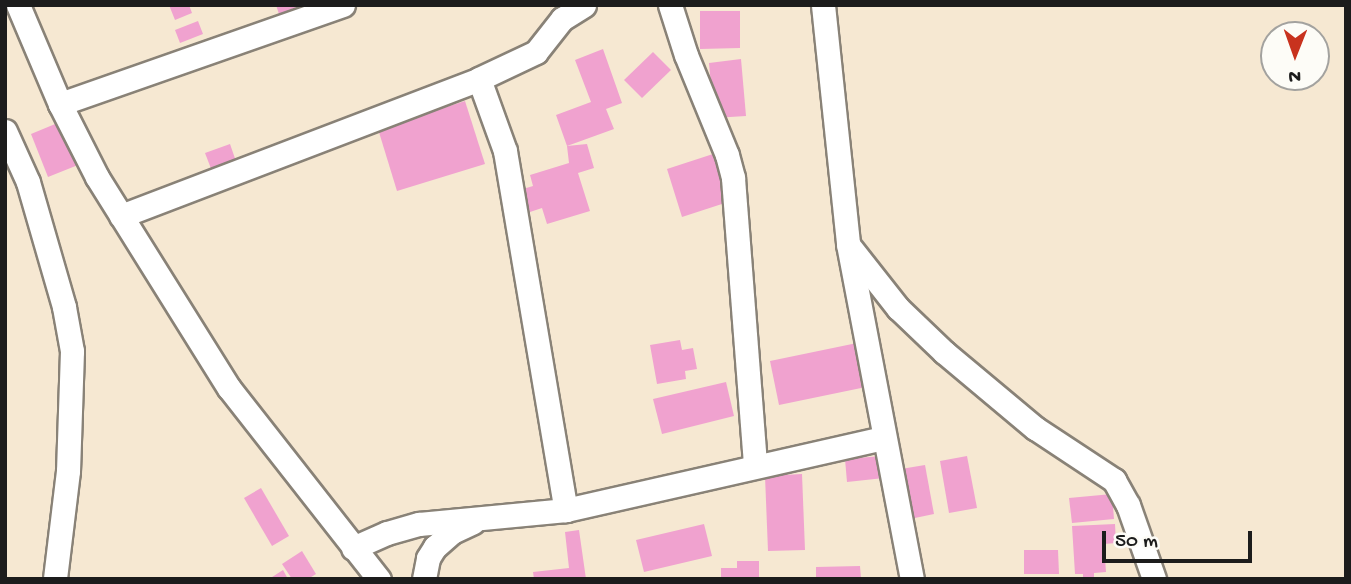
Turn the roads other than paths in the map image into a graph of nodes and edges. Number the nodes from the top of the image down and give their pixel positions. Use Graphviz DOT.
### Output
graph roads {
  1 [pos="18,5"];
  2 [pos="344,5"];
  3 [pos="584,5"];
  4 [pos="670,5"];
  5 [pos="823,5"];
  6 [pos="479,79"];
  7 [pos="60,104"];
  8 [pos="5,131"];
  9 [pos="121,216"];
  10 [pos="848,244"];
  11 [pos="883,438"];
  12 [pos="755,466"];
  13 [pos="566,510"];
  14 [pos="479,519"];
  15 [pos="353,548"];
  16 [pos="55,579"];
  17 [pos="379,579"];
  18 [pos="424,579"];
  19 [pos="912,579"];
  20 [pos="1154,579"];
  1 -- 7 [label="street"];
  2 -- 7 [label="street"];
  3 -- 6 [label="street"];
  4 -- 12 [label="street"];
  5 -- 10 [label="street"];
  6 -- 9 [label="street"];
  6 -- 13 [label="street"];
  7 -- 9 [label="street"];
  8 -- 16 [label="street"];
  9 -- 15 [label="street"];
  10 -- 11 [label="street"];
  10 -- 20 [label="street"];
  11 -- 12 [label="street"];
  11 -- 19 [label="street"];
  12 -- 13 [label="street"];
  13 -- 14 [label="street"];
  14 -- 15 [label="street"];
  14 -- 18 [label="street"];
  15 -- 17 [label="street"];
}
